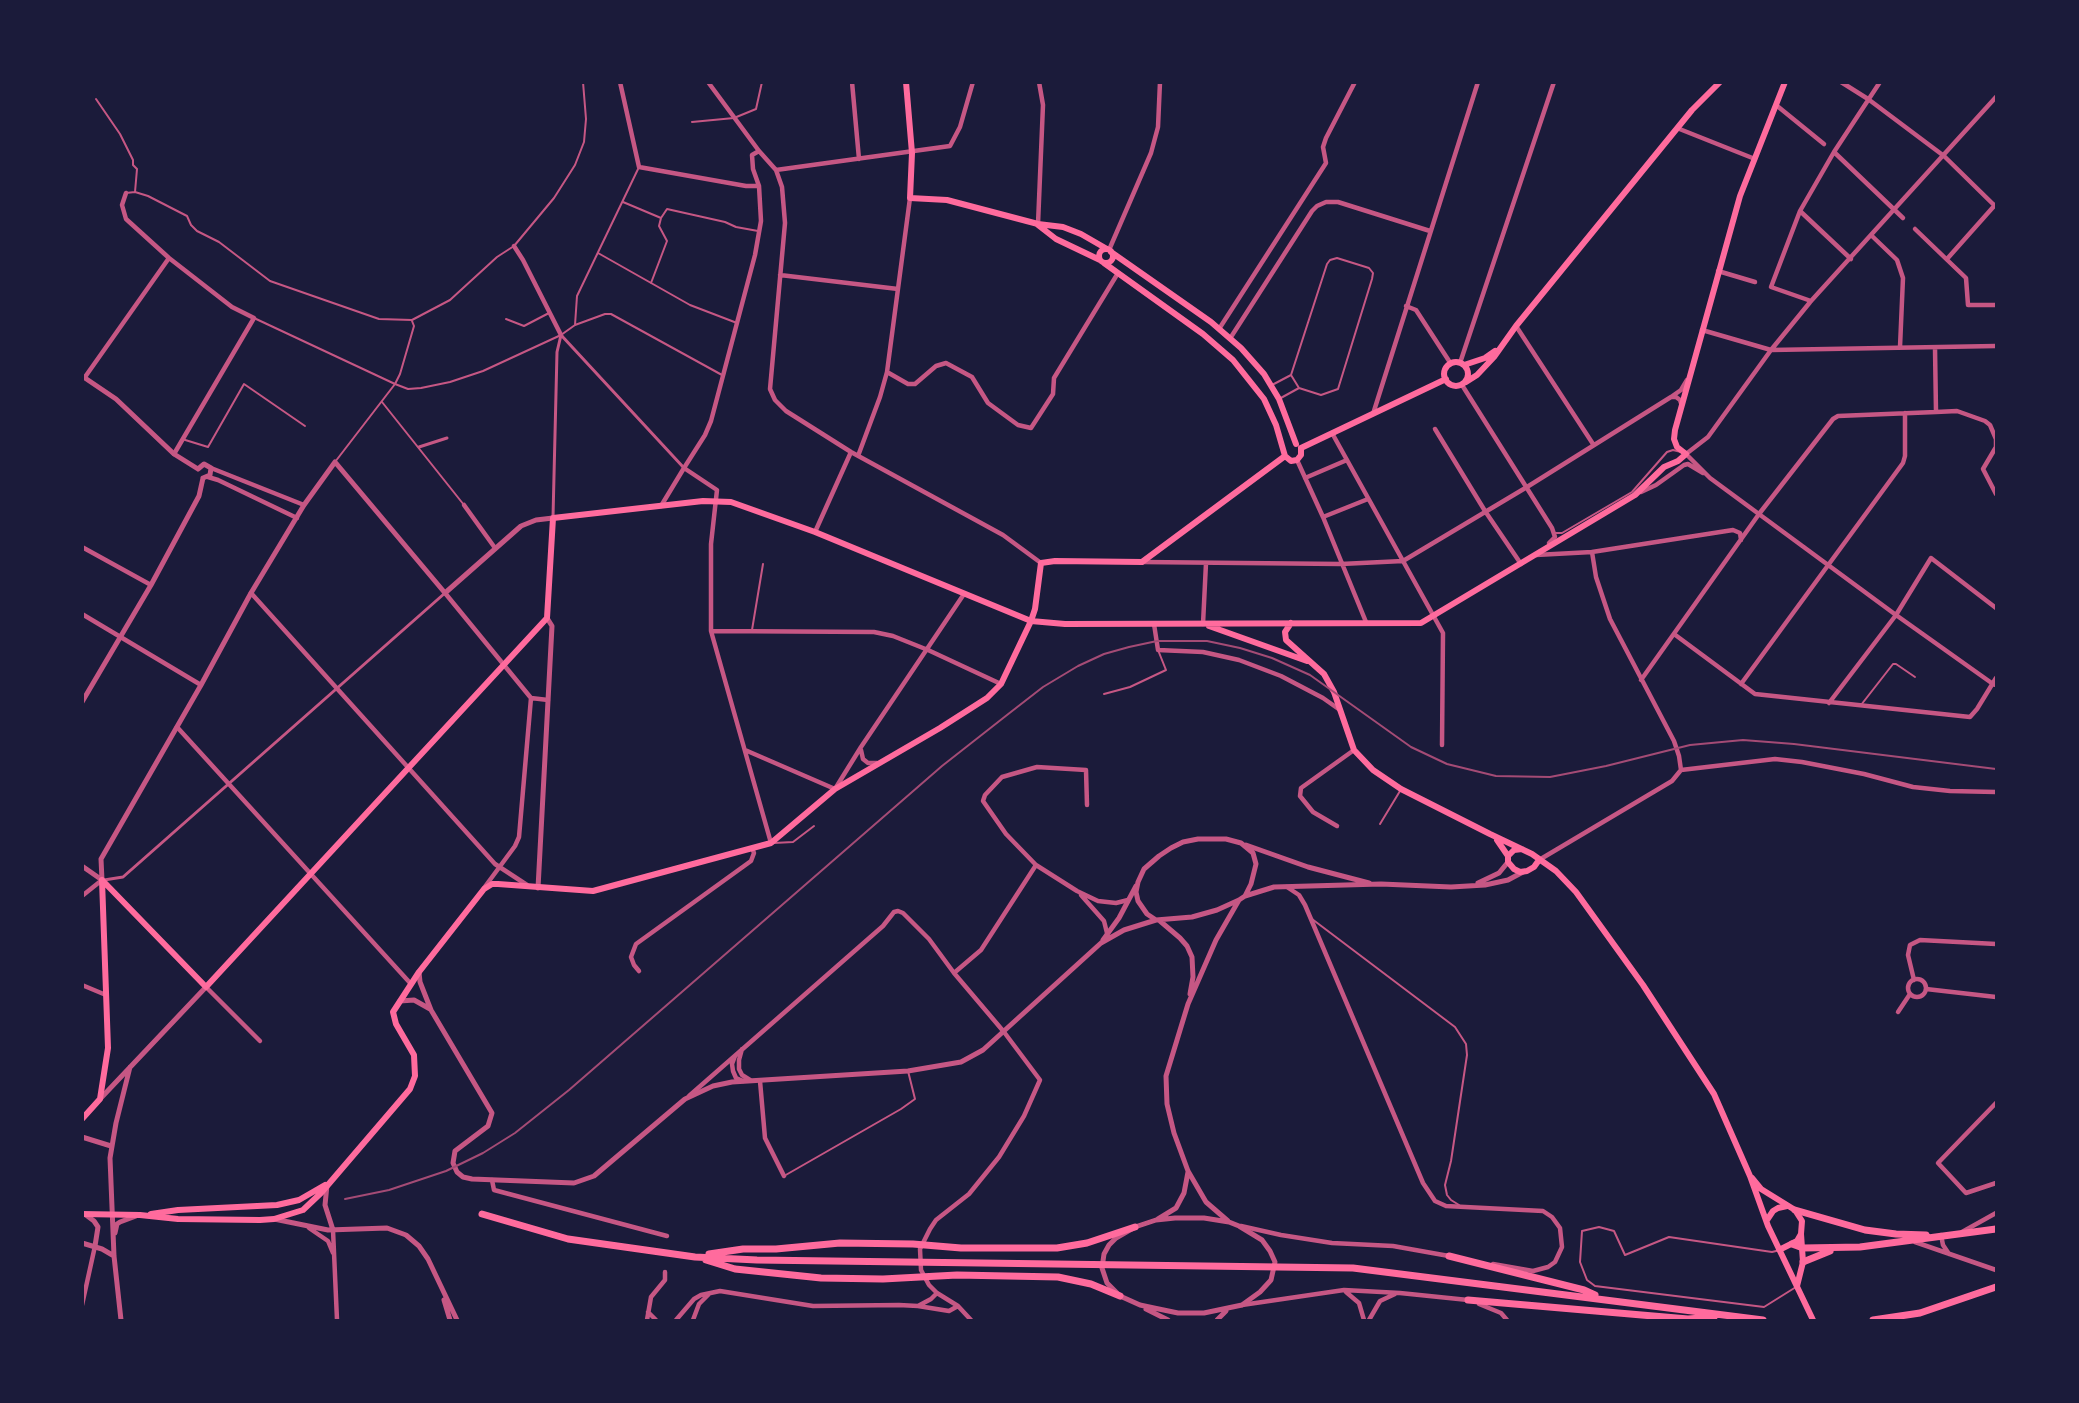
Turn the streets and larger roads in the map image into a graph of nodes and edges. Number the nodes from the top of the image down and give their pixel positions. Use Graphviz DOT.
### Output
graph roads {
  1 [pos="620,82"];
  2 [pos="852,82"];
  3 [pos="906,82"];
  4 [pos="973,82"];
  5 [pos="1039,82"];
  6 [pos="1160,82"];
  7 [pos="1355,82"];
  8 [pos="1478,82"];
  9 [pos="1554,82"];
  10 [pos="1720,82"];
  11 [pos="1785,82"];
  12 [pos="1840,82"];
  13 [pos="1880,82"];
  14 [pos="711,84"];
  15 [pos="1996,97"];
  16 [pos="1868,99"];
  17 [pos="1776,105"];
  18 [pos="1677,128"];
  19 [pos="1824,144"];
  20 [pos="759,151"];
  21 [pos="1834,152"];
  22 [pos="912,153"];
  23 [pos="1944,156"];
  24 [pos="859,159"];
  25 [pos="1755,159"];
  26 [pos="776,170"];
  27 [pos="759,186"];
  28 [pos="126,193"];
  29 [pos="910,198"];
  30 [pos="1996,206"];
  31 [pos="1894,210"];
  32 [pos="1800,211"];
  33 [pos="1903,218"];
  34 [pos="1038,224"];
  35 [pos="1915,229"];
  36 [pos="1430,231"];
  37 [pos="1872,236"];
  38 [pos="514,246"];
  39 [pos="1109,250"];
  40 [pos="169,258"];
  41 [pos="1851,259"];
  42 [pos="1947,259"];
  43 [pos="1102,262"];
  44 [pos="1718,271"];
  45 [pos="1118,273"];
  46 [pos="780,275"];
  47 [pos="1755,282"];
  48 [pos="898,289"];
  49 [pos="1811,301"];
  50 [pos="1996,305"];
  51 [pos="1406,306"];
  52 [pos="1516,326"];
  53 [pos="1219,328"];
  54 [pos="1702,330"];
  55 [pos="561,335"];
  56 [pos="1231,338"];
  57 [pos="1502,345"];
  58 [pos="1996,346"];
  59 [pos="1900,347"];
  60 [pos="1935,348"];
  61 [pos="1771,350"];
  62 [pos="1451,364"];
  63 [pos="1462,364"];
  64 [pos="887,372"];
  65 [pos="1691,372"];
  66 [pos="84,376"];
  67 [pos="1446,379"];
  68 [pos="1464,383"];
  69 [pos="1671,397"];
  70 [pos="1682,406"];
  71 [pos="1936,412"];
  72 [pos="1905,413"];
  73 [pos="1373,414"];
  74 [pos="1435,429"];
  75 [pos="1332,433"];
  76 [pos="447,438"];
  77 [pos="1593,444"];
  78 [pos="1298,446"];
  79 [pos="420,447"];
  80 [pos="850,452"];
  81 [pos="1285,452"];
  82 [pos="174,454"];
  83 [pos="1686,454"];
  84 [pos="858,456"];
  85 [pos="1297,460"];
  86 [pos="1347,460"];
  87 [pos="211,468"];
  88 [pos="684,468"];
  89 [pos="198,469"];
  90 [pos="206,477"];
  91 [pos="1305,478"];
  92 [pos="1710,478"];
  93 [pos="1527,487"];
  94 [pos="1996,494"];
  95 [pos="1635,495"];
  96 [pos="1368,499"];
  97 [pos="717,501"];
  98 [pos="304,505"];
  99 [pos="464,505"];
  100 [pos="661,506"];
  101 [pos="1485,511"];
  102 [pos="1760,514"];
  103 [pos="1323,517"];
  104 [pos="297,518"];
  105 [pos="553,518"];
  106 [pos="815,532"];
  107 [pos="1741,540"];
  108 [pos="82,547"];
  109 [pos="495,548"];
  110 [pos="1592,552"];
  111 [pos="1536,555"];
  112 [pos="1404,561"];
  113 [pos="1142,562"];
  114 [pos="1041,563"];
  115 [pos="1206,563"];
  116 [pos="1341,564"];
  117 [pos="1521,564"];
  118 [pos="1828,565"];
  119 [pos="151,585"];
  120 [pos="251,593"];
  121 [pos="444,593"];
  122 [pos="964,594"];
  123 [pos="1996,608"];
  124 [pos="82,614"];
  125 [pos="1433,615"];
  126 [pos="1896,615"];
  127 [pos="547,618"];
  128 [pos="1031,621"];
  129 [pos="1292,622"];
  130 [pos="1366,622"];
  131 [pos="1154,624"];
  132 [pos="1203,624"];
  133 [pos="711,631"];
  134 [pos="1674,634"];
  135 [pos="121,637"];
  136 [pos="928,650"];
  137 [pos="1314,664"];
  138 [pos="506,665"];
  139 [pos="1996,678"];
  140 [pos="1641,680"];
  141 [pos="1001,684"];
  142 [pos="1741,684"];
  143 [pos="201,685"];
  144 [pos="1995,685"];
  145 [pos="336,689"];
  146 [pos="531,698"];
  147 [pos="548,700"];
  148 [pos="82,702"];
  149 [pos="1829,704"];
  150 [pos="1340,710"];
  151 [pos="177,727"];
  152 [pos="1442,745"];
  153 [pos="861,747"];
  154 [pos="745,750"];
  155 [pos="1354,750"];
  156 [pos="881,762"];
  157 [pos="409,770"];
  158 [pos="1681,770"];
  159 [pos="228,784"];
  160 [pos="835,789"];
  161 [pos="1996,792"];
  162 [pos="1087,804"];
  163 [pos="1337,826"];
  164 [pos="1490,834"];
  165 [pos="771,843"];
  166 [pos="1241,843"];
  167 [pos="752,848"];
  168 [pos="1523,849"];
  169 [pos="1508,859"];
  170 [pos="1539,860"];
  171 [pos="1036,865"];
  172 [pos="82,866"];
  173 [pos="498,866"];
  174 [pos="1534,867"];
  175 [pos="1556,871"];
  176 [pos="1523,872"];
  177 [pos="311,876"];
  178 [pos="102,880"];
  179 [pos="1138,882"];
  180 [pos="1373,884"];
  181 [pos="1468,885"];
  182 [pos="535,887"];
  183 [pos="1287,887"];
  184 [pos="484,889"];
  185 [pos="1077,891"];
  186 [pos="82,896"];
  187 [pos="1245,896"];
  188 [pos="1128,900"];
  189 [pos="1239,900"];
  190 [pos="1158,920"];
  191 [pos="1107,933"];
  192 [pos="1101,943"];
  193 [pos="1996,944"];
  194 [pos="639,970"];
  195 [pos="419,972"];
  196 [pos="954,973"];
  197 [pos="1914,980"];
  198 [pos="411,984"];
  199 [pos="82,985"];
  200 [pos="206,987"];
  201 [pos="1926,989"];
  202 [pos="1910,994"];
  203 [pos="106,995"];
  204 [pos="1996,997"];
  205 [pos="397,1004"];
  206 [pos="1188,1004"];
  207 [pos="431,1010"];
  208 [pos="1898,1012"];
  209 [pos="1004,1032"];
  210 [pos="260,1041"];
  211 [pos="744,1046"];
  212 [pos="736,1053"];
  213 [pos="130,1067"];
  214 [pos="744,1081"];
  215 [pos="752,1081"];
  216 [pos="760,1081"];
  217 [pos="100,1099"];
  218 [pos="685,1099"];
  219 [pos="1996,1103"];
  220 [pos="82,1119"];
  221 [pos="82,1137"];
  222 [pos="111,1146"];
  223 [pos="1188,1171"];
  224 [pos="784,1176"];
  225 [pos="1749,1176"];
  226 [pos="492,1180"];
  227 [pos="328,1183"];
  228 [pos="1996,1183"];
  229 [pos="1792,1208"];
  230 [pos="1996,1213"];
  231 [pos="83,1214"];
  232 [pos="112,1214"];
  233 [pos="482,1214"];
  234 [pos="140,1215"];
  235 [pos="274,1219"];
  236 [pos="1156,1220"];
  237 [pos="1767,1220"];
  238 [pos="1229,1222"];
  239 [pos="305,1226"];
  240 [pos="1239,1226"];
  241 [pos="1135,1227"];
  242 [pos="1996,1229"];
  243 [pos="333,1230"];
  244 [pos="1960,1233"];
  245 [pos="1801,1234"];
  246 [pos="1941,1235"];
  247 [pos="667,1236"];
  248 [pos="1773,1237"];
  249 [pos="113,1240"];
  250 [pos="1912,1241"];
  251 [pos="82,1243"];
  252 [pos="1792,1245"];
  253 [pos="94,1246"];
  254 [pos="1803,1248"];
  255 [pos="1844,1248"];
  256 [pos="1779,1250"];
  257 [pos="1949,1254"];
  258 [pos="114,1256"];
  259 [pos="1449,1256"];
  260 [pos="695,1257"];
  261 [pos="335,1262"];
  262 [pos="1803,1262"];
  263 [pos="1996,1270"];
  264 [pos="665,1272"];
  265 [pos="440,1287"];
  266 [pos="1796,1287"];
  267 [pos="1996,1287"];
  268 [pos="1344,1290"];
  269 [pos="711,1292"];
  270 [pos="937,1293"];
  271 [pos="1400,1293"];
  272 [pos="1120,1296"];
  273 [pos="1602,1299"];
  274 [pos="1468,1300"];
  275 [pos="82,1305"];
  276 [pos="1140,1305"];
  277 [pos="1242,1305"];
  278 [pos="918,1306"];
  279 [pos="958,1306"];
  280 [pos="1227,1310"];
  281 [pos="648,1312"];
  282 [pos="1731,1316"];
  283 [pos="122,1320"];
  284 [pos="337,1320"];
  285 [pos="450,1320"];
  286 [pos="457,1320"];
  287 [pos="647,1320"];
  288 [pos="656,1320"];
  289 [pos="674,1320"];
  290 [pos="684,1320"];
  291 [pos="693,1320"];
  292 [pos="971,1320"];
  293 [pos="1168,1320"];
  294 [pos="1217,1320"];
  295 [pos="1364,1320"];
  296 [pos="1369,1320"];
  297 [pos="1507,1320"];
  298 [pos="1763,1320"];
  299 [pos="1813,1320"];
  300 [pos="1873,1320"];
  1 -- 27 [label="street"];
  2 -- 24 [label="street"];
  3 -- 22 [label="main road"];
  4 -- 22 [label="street"];
  5 -- 34 [label="street"];
  6 -- 39 [label="street"];
  7 -- 53 [label="street"];
  8 -- 36 [label="street"];
  9 -- 63 [label="street"];
  10 -- 18 [label="main road"];
  11 -- 17 [label="main road"];
  12 -- 16 [label="street"];
  13 -- 16 [label="street"];
  14 -- 20 [label="street"];
  15 -- 23 [label="street"];
  16 -- 21 [label="street"];
  16 -- 23 [label="street"];
  17 -- 19 [label="street"];
  17 -- 25 [label="main road"];
  18 -- 25 [label="street"];
  18 -- 52 [label="main road"];
  20 -- 26 [label="street"];
  20 -- 27 [label="street"];
  21 -- 31 [label="street"];
  21 -- 32 [label="street"];
  22 -- 24 [label="street"];
  22 -- 29 [label="main road"];
  23 -- 30 [label="street"];
  23 -- 31 [label="street"];
  24 -- 26 [label="street"];
  25 -- 44 [label="main road"];
  26 -- 46 [label="street"];
  27 -- 88 [label="street"];
  28 -- 40 [label="street"];
  29 -- 34 [label="main road"];
  29 -- 48 [label="street"];
  30 -- 42 [label="street"];
  31 -- 33 [label="street"];
  31 -- 37 [label="street"];
  32 -- 41 [label="street"];
  32 -- 49 [label="street"];
  34 -- 39 [label="main road"];
  34 -- 43 [label="main road"];
  35 -- 42 [label="street"];
  36 -- 51 [label="street"];
  36 -- 56 [label="street"];
  37 -- 41 [label="street"];
  37 -- 59 [label="street"];
  38 -- 55 [label="street"];
  39 -- 43 [label="main road"];
  39 -- 43 [label="main road"];
  39 -- 53 [label="main road"];
  40 -- 66 [label="street"];
  40 -- 82 [label="street"];
  41 -- 49 [label="street"];
  42 -- 50 [label="street"];
  43 -- 45 [label="main road"];
  44 -- 47 [label="street"];
  44 -- 54 [label="main road"];
  45 -- 64 [label="street"];
  45 -- 81 [label="main road"];
  46 -- 48 [label="street"];
  46 -- 80 [label="street"];
  48 -- 64 [label="street"];
  49 -- 61 [label="street"];
  51 -- 62 [label="street"];
  51 -- 73 [label="street"];
  52 -- 57 [label="main road"];
  52 -- 77 [label="street"];
  53 -- 56 [label="main road"];
  54 -- 61 [label="street"];
  54 -- 65 [label="main road"];
  55 -- 88 [label="street"];
  55 -- 105 [label="street"];
  56 -- 78 [label="main road"];
  57 -- 63 [label="main road"];
  57 -- 68 [label="main road"];
  58 -- 60 [label="street"];
  59 -- 60 [label="street"];
  59 -- 61 [label="street"];
  60 -- 71 [label="street"];
  61 -- 83 [label="street"];
  62 -- 63 [label="main road"];
  62 -- 67 [label="main road"];
  63 -- 68 [label="main road"];
  64 -- 84 [label="street"];
  65 -- 69 [label="street"];
  65 -- 70 [label="main road"];
  66 -- 82 [label="street"];
  67 -- 68 [label="main road"];
  67 -- 73 [label="main road"];
  68 -- 93 [label="street"];
  69 -- 70 [label="street"];
  69 -- 77 [label="street"];
  70 -- 83 [label="main road"];
  71 -- 72 [label="street"];
  71 -- 94 [label="street"];
  72 -- 102 [label="street"];
  72 -- 118 [label="street"];
  73 -- 75 [label="main road"];
  74 -- 101 [label="street"];
  75 -- 78 [label="main road"];
  75 -- 86 [label="street"];
  76 -- 79 [label="street"];
  77 -- 93 [label="street"];
  78 -- 81 [label="main road"];
  78 -- 85 [label="main road"];
  80 -- 84 [label="street"];
  80 -- 106 [label="street"];
  81 -- 85 [label="main road"];
  81 -- 113 [label="main road"];
  82 -- 89 [label="street"];
  83 -- 92 [label="street"];
  83 -- 95 [label="main road"];
  84 -- 114 [label="street"];
  85 -- 91 [label="street"];
  86 -- 91 [label="street"];
  86 -- 96 [label="street"];
  87 -- 89 [label="street"];
  87 -- 90 [label="street"];
  87 -- 98 [label="street"];
  88 -- 97 [label="street"];
  88 -- 100 [label="street"];
  89 -- 90 [label="street"];
  90 -- 104 [label="street"];
  90 -- 119 [label="street"];
  91 -- 103 [label="street"];
  92 -- 95 [label="street"];
  92 -- 102 [label="street"];
  93 -- 101 [label="street"];
  93 -- 111 [label="street"];
  95 -- 111 [label="main road"];
  96 -- 103 [label="street"];
  96 -- 112 [label="street"];
  97 -- 100 [label="main road"];
  97 -- 106 [label="main road"];
  97 -- 133 [label="street"];
  98 -- 104 [label="street"];
  98 -- 121 [label="street"];
  99 -- 109 [label="street"];
  100 -- 105 [label="main road"];
  101 -- 112 [label="street"];
  101 -- 117 [label="street"];
  102 -- 107 [label="street"];
  102 -- 118 [label="street"];
  103 -- 116 [label="street"];
  104 -- 120 [label="street"];
  105 -- 109 [label="street"];
  105 -- 127 [label="main road"];
  106 -- 122 [label="main road"];
  107 -- 110 [label="street"];
  107 -- 134 [label="street"];
  108 -- 119 [label="street"];
  109 -- 121 [label="street"];
  110 -- 111 [label="street"];
  110 -- 140 [label="street"];
  111 -- 117 [label="main road"];
  112 -- 116 [label="street"];
  112 -- 125 [label="street"];
  113 -- 114 [label="main road"];
  113 -- 115 [label="street"];
  114 -- 128 [label="main road"];
  115 -- 116 [label="street"];
  115 -- 132 [label="street"];
  116 -- 130 [label="street"];
  117 -- 125 [label="main road"];
  118 -- 126 [label="street"];
  118 -- 142 [label="street"];
  119 -- 135 [label="street"];
  120 -- 143 [label="street"];
  120 -- 145 [label="street"];
  121 -- 138 [label="street"];
  121 -- 145 [label="street"];
  122 -- 128 [label="main road"];
  122 -- 136 [label="street"];
  123 -- 126 [label="street"];
  124 -- 135 [label="street"];
  125 -- 130 [label="main road"];
  125 -- 152 [label="street"];
  126 -- 144 [label="street"];
  126 -- 149 [label="street"];
  127 -- 138 [label="main road"];
  127 -- 147 [label="street"];
  128 -- 131 [label="main road"];
  128 -- 141 [label="main road"];
  129 -- 130 [label="main road"];
  129 -- 132 [label="main road"];
  129 -- 137 [label="main road"];
  131 -- 132 [label="main road"];
  131 -- 150 [label="street"];
  132 -- 137 [label="main road"];
  133 -- 136 [label="street"];
  133 -- 154 [label="street"];
  134 -- 140 [label="street"];
  134 -- 142 [label="street"];
  135 -- 143 [label="street"];
  135 -- 148 [label="street"];
  136 -- 141 [label="street"];
  136 -- 153 [label="street"];
  137 -- 150 [label="main road"];
  138 -- 146 [label="street"];
  138 -- 157 [label="main road"];
  139 -- 144 [label="street"];
  140 -- 158 [label="street"];
  141 -- 156 [label="main road"];
  142 -- 149 [label="street"];
  143 -- 151 [label="street"];
  144 -- 149 [label="street"];
  145 -- 157 [label="street"];
  145 -- 159 [label="street"];
  146 -- 147 [label="street"];
  146 -- 173 [label="street"];
  147 -- 182 [label="street"];
  150 -- 155 [label="main road"];
  151 -- 159 [label="street"];
  151 -- 178 [label="street"];
  153 -- 156 [label="street"];
  153 -- 160 [label="street"];
  154 -- 160 [label="street"];
  154 -- 165 [label="street"];
  155 -- 163 [label="street"];
  155 -- 164 [label="main road"];
  156 -- 160 [label="main road"];
  157 -- 173 [label="street"];
  157 -- 177 [label="main road"];
  158 -- 161 [label="street"];
  158 -- 170 [label="street"];
  159 -- 177 [label="street"];
  159 -- 178 [label="street"];
  160 -- 165 [label="main road"];
  162 -- 171 [label="street"];
  164 -- 168 [label="main road"];
  164 -- 169 [label="main road"];
  165 -- 167 [label="main road"];
  166 -- 179 [label="street"];
  166 -- 180 [label="street"];
  166 -- 187 [label="street"];
  167 -- 182 [label="main road"];
  167 -- 194 [label="street"];
  168 -- 169 [label="main road"];
  168 -- 170 [label="main road"];
  169 -- 176 [label="main road"];
  169 -- 181 [label="street"];
  170 -- 174 [label="main road"];
  170 -- 175 [label="main road"];
  171 -- 185 [label="street"];
  171 -- 196 [label="street"];
  172 -- 178 [label="street"];
  173 -- 182 [label="street"];
  173 -- 184 [label="street"];
  174 -- 175 [label="main road"];
  174 -- 176 [label="main road"];
  175 -- 225 [label="main road"];
  176 -- 181 [label="street"];
  177 -- 198 [label="street"];
  177 -- 200 [label="main road"];
  178 -- 186 [label="street"];
  178 -- 200 [label="main road"];
  178 -- 203 [label="main road"];
  179 -- 188 [label="street"];
  179 -- 190 [label="street"];
  180 -- 181 [label="street"];
  180 -- 183 [label="street"];
  182 -- 184 [label="main road"];
  183 -- 187 [label="street"];
  183 -- 259 [label="street"];
  184 -- 195 [label="main road"];
  185 -- 188 [label="street"];
  185 -- 191 [label="street"];
  187 -- 189 [label="street"];
  188 -- 191 [label="street"];
  189 -- 190 [label="street"];
  189 -- 206 [label="street"];
  190 -- 192 [label="street"];
  190 -- 206 [label="street"];
  191 -- 192 [label="street"];
  192 -- 209 [label="street"];
  193 -- 197 [label="street"];
  195 -- 198 [label="main road"];
  195 -- 207 [label="street"];
  196 -- 209 [label="street"];
  196 -- 211 [label="street"];
  197 -- 201 [label="street"];
  197 -- 202 [label="street"];
  198 -- 205 [label="main road"];
  199 -- 203 [label="street"];
  200 -- 210 [label="street"];
  200 -- 213 [label="street"];
  201 -- 202 [label="street"];
  201 -- 204 [label="street"];
  202 -- 208 [label="street"];
  203 -- 217 [label="main road"];
  205 -- 207 [label="street"];
  205 -- 227 [label="main road"];
  206 -- 223 [label="street"];
  207 -- 226 [label="street"];
  209 -- 216 [label="street"];
  209 -- 270 [label="street"];
  211 -- 212 [label="street"];
  211 -- 215 [label="street"];
  212 -- 214 [label="street"];
  212 -- 218 [label="street"];
  213 -- 217 [label="street"];
  213 -- 222 [label="street"];
  214 -- 215 [label="street"];
  214 -- 218 [label="street"];
  215 -- 216 [label="street"];
  216 -- 224 [label="street"];
  217 -- 220 [label="main road"];
  218 -- 226 [label="street"];
  219 -- 228 [label="street"];
  221 -- 222 [label="street"];
  222 -- 232 [label="street"];
  223 -- 236 [label="street"];
  223 -- 238 [label="street"];
  225 -- 229 [label="main road"];
  225 -- 237 [label="main road"];
  226 -- 247 [label="street"];
  227 -- 234 [label="main road"];
  227 -- 235 [label="main road"];
  227 -- 243 [label="street"];
  229 -- 237 [label="main road"];
  229 -- 245 [label="main road"];
  229 -- 246 [label="main road"];
  230 -- 244 [label="street"];
  231 -- 232 [label="main road"];
  231 -- 253 [label="street"];
  232 -- 234 [label="main road"];
  232 -- 249 [label="street"];
  233 -- 260 [label="main road"];
  234 -- 235 [label="main road"];
  234 -- 249 [label="street"];
  235 -- 239 [label="street"];
  236 -- 238 [label="street"];
  236 -- 241 [label="street"];
  237 -- 248 [label="main road"];
  238 -- 240 [label="street"];
  239 -- 243 [label="street"];
  239 -- 261 [label="street"];
  240 -- 259 [label="street"];
  240 -- 277 [label="street"];
  241 -- 260 [label="main road"];
  241 -- 272 [label="street"];
  242 -- 244 [label="main road"];
  243 -- 261 [label="street"];
  243 -- 265 [label="street"];
  244 -- 246 [label="main road"];
  245 -- 252 [label="main road"];
  245 -- 254 [label="main road"];
  246 -- 250 [label="main road"];
  246 -- 257 [label="street"];
  248 -- 252 [label="main road"];
  248 -- 256 [label="main road"];
  249 -- 258 [label="street"];
  250 -- 255 [label="main road"];
  250 -- 257 [label="street"];
  251 -- 253 [label="street"];
  252 -- 254 [label="main road"];
  252 -- 256 [label="main road"];
  253 -- 258 [label="street"];
  253 -- 275 [label="street"];
  254 -- 255 [label="main road"];
  254 -- 262 [label="main road"];
  255 -- 262 [label="main road"];
  256 -- 266 [label="main road"];
  257 -- 263 [label="street"];
  258 -- 283 [label="street"];
  259 -- 273 [label="main road"];
  260 -- 272 [label="main road"];
  260 -- 273 [label="main road"];
  261 -- 284 [label="street"];
  262 -- 266 [label="main road"];
  264 -- 281 [label="street"];
  265 -- 285 [label="street"];
  265 -- 286 [label="street"];
  266 -- 299 [label="main road"];
  267 -- 300 [label="main road"];
  268 -- 271 [label="street"];
  268 -- 277 [label="street"];
  268 -- 295 [label="street"];
  269 -- 278 [label="street"];
  269 -- 289 [label="street"];
  269 -- 291 [label="street"];
  270 -- 278 [label="street"];
  270 -- 279 [label="street"];
  271 -- 274 [label="street"];
  271 -- 296 [label="street"];
  272 -- 276 [label="street"];
  273 -- 282 [label="main road"];
  274 -- 282 [label="main road"];
  274 -- 297 [label="street"];
  276 -- 280 [label="street"];
  276 -- 293 [label="street"];
  277 -- 280 [label="street"];
  278 -- 279 [label="street"];
  279 -- 292 [label="street"];
  280 -- 294 [label="street"];
  281 -- 287 [label="street"];
  281 -- 288 [label="street"];
  282 -- 298 [label="main road"];
  289 -- 290 [label="street"];
}
